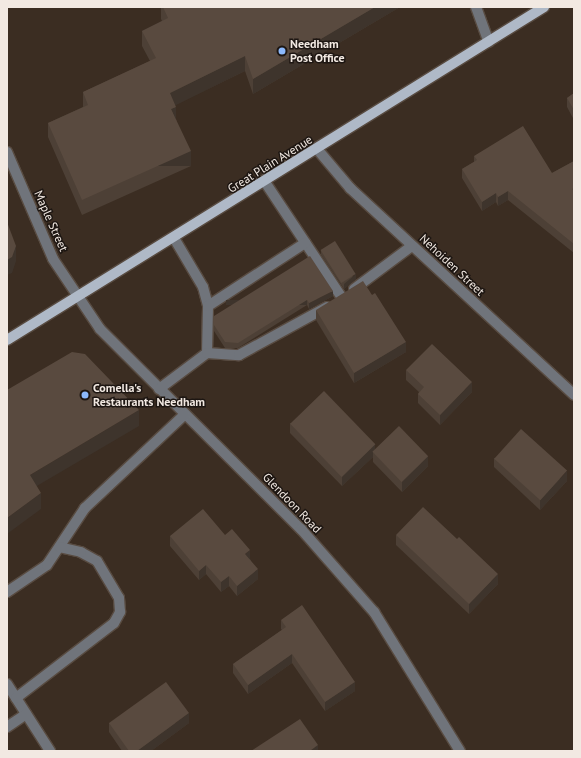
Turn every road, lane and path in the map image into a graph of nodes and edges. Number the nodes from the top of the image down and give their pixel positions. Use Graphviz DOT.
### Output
graph roads {
  1 [pos="476,7"];
  2 [pos="544,7"];
  3 [pos="489,42"];
  4 [pos="318,150"];
  5 [pos="7,152"];
  6 [pos="265,182"];
  7 [pos="174,238"];
  8 [pos="305,243"];
  9 [pos="412,246"];
  10 [pos="77,297"];
  11 [pos="342,298"];
  12 [pos="208,306"];
  13 [pos="7,340"];
  14 [pos="207,354"];
  15 [pos="159,389"];
  16 [pos="574,395"];
  17 [pos="185,414"];
  18 [pos="60,547"];
  19 [pos="7,592"];
  20 [pos="7,684"];
  21 [pos="16,698"];
  22 [pos="26,714"];
  23 [pos="7,727"];
  24 [pos="50,751"];
  25 [pos="460,751"];
  1 -- 3 [label="street"];
  2 -- 3 [label="main road, Great Plain Avenue"];
  3 -- 4 [label="main road, Great Plain Avenue"];
  4 -- 6 [label="main road, Great Plain Avenue"];
  4 -- 9 [label="street, Nehoiden Street"];
  5 -- 10 [label="street, Maple Street"];
  6 -- 7 [label="main road, Great Plain Avenue"];
  6 -- 8 [label="street"];
  7 -- 10 [label="main road, Great Plain Avenue"];
  7 -- 12 [label="street"];
  8 -- 11 [label="street"];
  8 -- 12 [label="street"];
  9 -- 11 [label="street"];
  9 -- 16 [label="street, Nehoiden Street"];
  10 -- 13 [label="main road, Great Plain Avenue"];
  10 -- 15 [label="street, Glendoon Road"];
  11 -- 14 [label="street"];
  12 -- 14 [label="street"];
  14 -- 15 [label="street"];
  15 -- 17 [label="street, Glendoon Road"];
  17 -- 18 [label="street"];
  17 -- 25 [label="street, Glendoon Road"];
  18 -- 19 [label="street"];
  18 -- 21 [label="street"];
  20 -- 21 [label="street"];
  21 -- 22 [label="street"];
  22 -- 23 [label="street"];
  22 -- 24 [label="street"];
}
